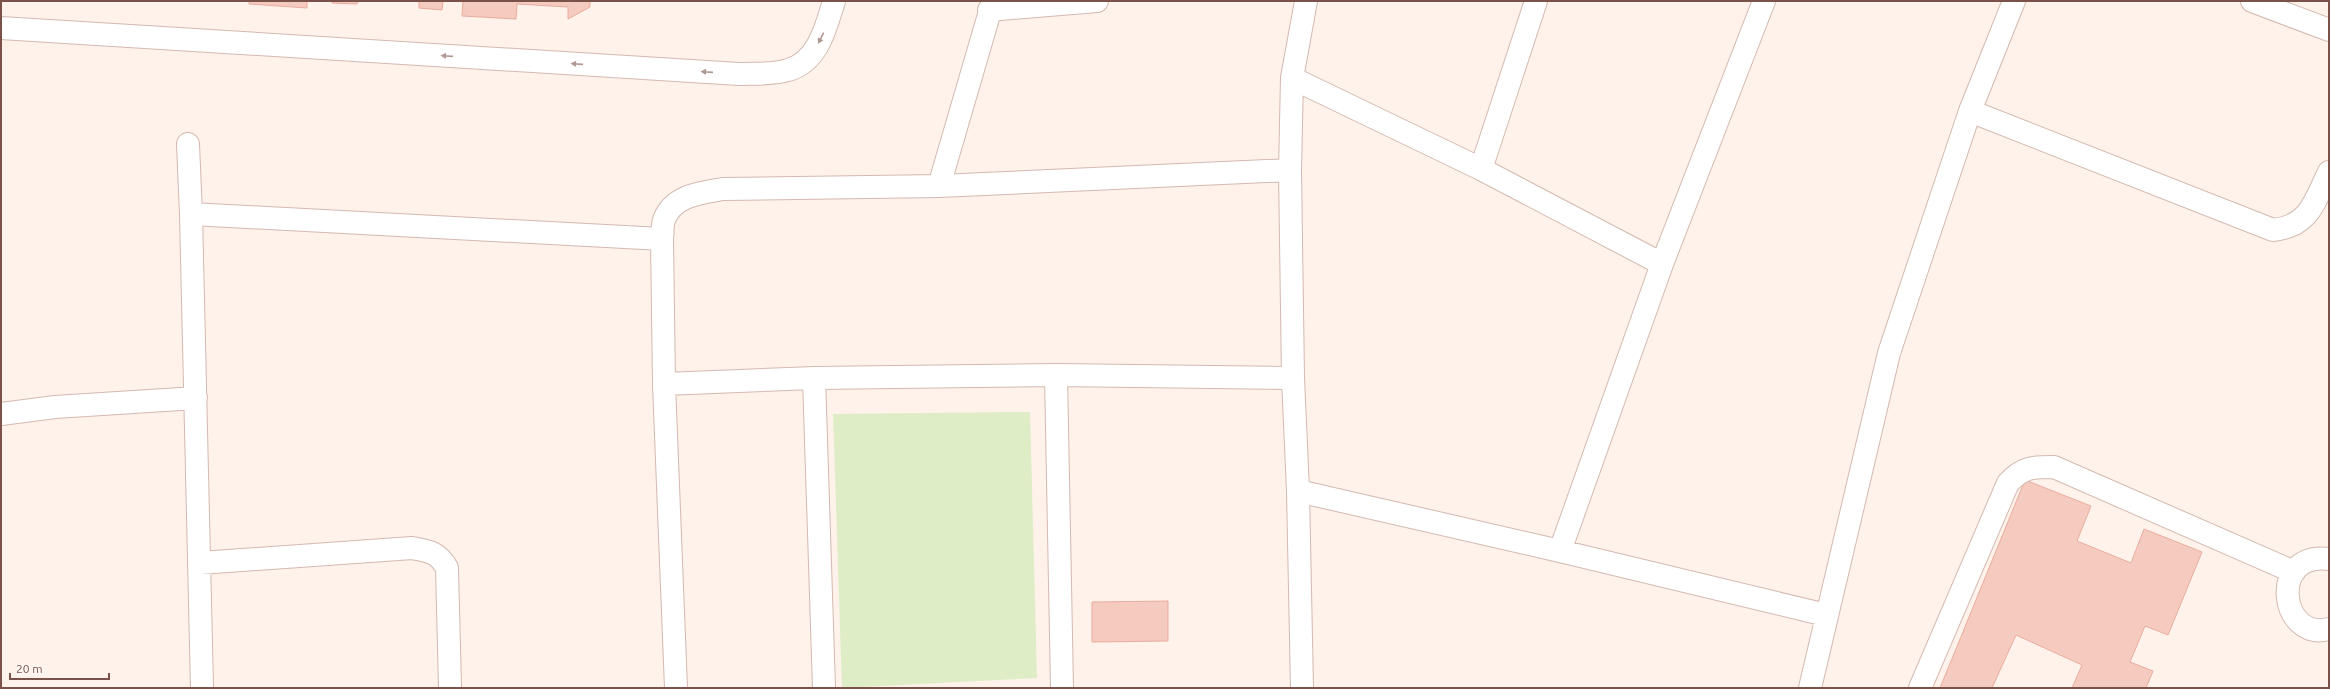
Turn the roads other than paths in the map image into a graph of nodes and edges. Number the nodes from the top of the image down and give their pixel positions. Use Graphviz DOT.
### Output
graph roads {
  1 [pos="834,1"];
  2 [pos="1097,1"];
  3 [pos="1306,1"];
  4 [pos="1536,1"];
  5 [pos="1764,1"];
  6 [pos="2014,1"];
  7 [pos="2252,1"];
  8 [pos="991,5"];
  9 [pos="1,28"];
  10 [pos="2329,30"];
  11 [pos="1292,78"];
  12 [pos="1970,111"];
  13 [pos="188,144"];
  14 [pos="1481,169"];
  15 [pos="1290,170"];
  16 [pos="2329,172"];
  17 [pos="939,186"];
  18 [pos="191,214"];
  19 [pos="662,239"];
  20 [pos="1662,264"];
  21 [pos="1056,375"];
  22 [pos="814,378"];
  23 [pos="1292,378"];
  24 [pos="664,384"];
  25 [pos="196,398"];
  26 [pos="1,414"];
  27 [pos="1298,491"];
  28 [pos="1560,551"];
  29 [pos="2329,558"];
  30 [pos="200,563"];
  31 [pos="2294,572"];
  32 [pos="1826,615"];
  33 [pos="2329,629"];
  34 [pos="202,688"];
  35 [pos="450,688"];
  36 [pos="676,688"];
  37 [pos="824,688"];
  38 [pos="1062,688"];
  39 [pos="1302,688"];
  40 [pos="1810,688"];
  41 [pos="1920,688"];
  1 -- 9 [label="street, one-way"];
  2 -- 8 [label="street"];
  3 -- 11 [label="street"];
  4 -- 14 [label="street"];
  5 -- 20 [label="street"];
  6 -- 12 [label="street"];
  7 -- 10 [label="street"];
  8 -- 17 [label="street"];
  11 -- 14 [label="street"];
  11 -- 15 [label="street"];
  12 -- 16 [label="street"];
  12 -- 32 [label="street"];
  13 -- 18 [label="street"];
  14 -- 20 [label="street"];
  15 -- 17 [label="street"];
  15 -- 23 [label="street"];
  17 -- 19 [label="street"];
  18 -- 19 [label="street"];
  18 -- 25 [label="street"];
  19 -- 24 [label="street"];
  20 -- 28 [label="street"];
  21 -- 22 [label="street"];
  21 -- 23 [label="street"];
  21 -- 38 [label="street"];
  22 -- 24 [label="street"];
  22 -- 37 [label="street"];
  23 -- 27 [label="street"];
  24 -- 36 [label="street"];
  25 -- 26 [label="street"];
  25 -- 30 [label="street"];
  27 -- 28 [label="street"];
  27 -- 39 [label="street"];
  28 -- 32 [label="street"];
  29 -- 31 [label="street"];
  30 -- 34 [label="street"];
  30 -- 35 [label="street"];
  31 -- 33 [label="street"];
  31 -- 41 [label="street"];
  32 -- 40 [label="street"];
}
